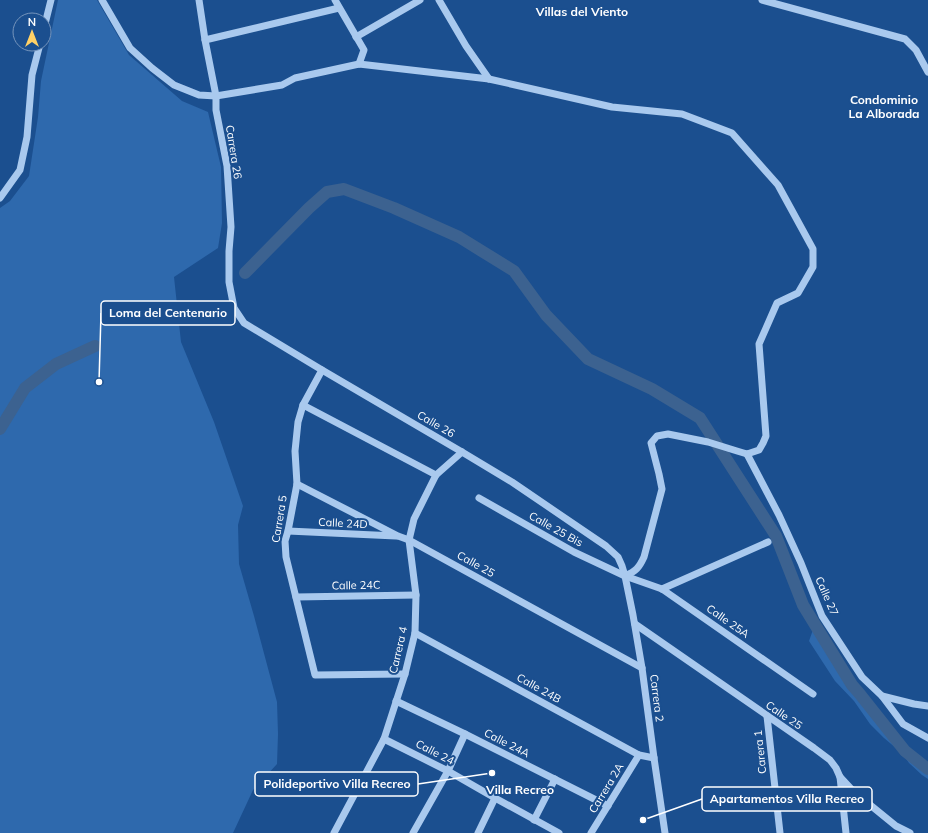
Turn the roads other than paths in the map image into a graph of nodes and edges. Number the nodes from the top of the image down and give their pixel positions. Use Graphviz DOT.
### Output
graph roads {
  1 [pos="51,0"];
  2 [pos="102,0"];
  3 [pos="199,0"];
  4 [pos="335,0"];
  5 [pos="420,0"];
  6 [pos="439,0"];
  7 [pos="762,0"];
  8 [pos="339,8"];
  9 [pos="48,12"];
  10 [pos="356,37"];
  11 [pos="205,40"];
  12 [pos="38,52"];
  13 [pos="359,64"];
  14 [pos="928,72"];
  15 [pos="489,79"];
  16 [pos="216,96"];
  17 [pos="0,198"];
  18 [pos="234,308"];
  19 [pos="322,370"];
  20 [pos="303,405"];
  21 [pos="462,452"];
  22 [pos="747,454"];
  23 [pos="436,475"];
  24 [pos="297,484"];
  25 [pos="478,498"];
  26 [pos="288,531"];
  27 [pos="398,536"];
  28 [pos="409,540"];
  29 [pos="768,542"];
  30 [pos="622,566"];
  31 [pos="625,576"];
  32 [pos="662,589"];
  33 [pos="416,595"];
  34 [pos="296,597"];
  35 [pos="635,624"];
  36 [pos="415,633"];
  37 [pos="642,668"];
  38 [pos="405,674"];
  39 [pos="813,694"];
  40 [pos="882,696"];
  41 [pos="396,701"];
  42 [pos="928,706"];
  43 [pos="767,716"];
  44 [pos="465,734"];
  45 [pos="384,738"];
  46 [pos="928,738"];
  47 [pos="639,755"];
  48 [pos="654,758"];
  49 [pos="448,771"];
  50 [pos="840,777"];
  51 [pos="554,779"];
  52 [pos="495,798"];
  53 [pos="608,806"];
  54 [pos="534,820"];
  55 [pos="547,831"];
  56 [pos="334,833"];
  57 [pos="413,833"];
  58 [pos="478,833"];
  59 [pos="559,833"];
  60 [pos="591,833"];
  61 [pos="665,833"];
  62 [pos="780,833"];
  63 [pos="846,833"];
  64 [pos="910,833"];
  1 -- 9 [label="street"];
  2 -- 16 [label="street"];
  3 -- 11 [label="street, Carrera 26"];
  4 -- 8 [label="street"];
  5 -- 10 [label="street"];
  6 -- 15 [label="street"];
  7 -- 14 [label="street"];
  8 -- 10 [label="street"];
  8 -- 11 [label="street"];
  10 -- 13 [label="street"];
  11 -- 16 [label="street, Carrera 26"];
  12 -- 17 [label="street"];
  13 -- 15 [label="street"];
  13 -- 16 [label="street"];
  15 -- 22 [label="street"];
  16 -- 18 [label="street, Carrera 26"];
  18 -- 19 [label="street, Calle 26"];
  19 -- 20 [label="street, Carrera 5"];
  19 -- 21 [label="street, Calle 26"];
  20 -- 23 [label="street"];
  20 -- 24 [label="street, Carrera 5"];
  21 -- 23 [label="street, Carrera 4"];
  21 -- 30 [label="street, Calle 26"];
  22 -- 31 [label="street"];
  22 -- 40 [label="street, Calle 27"];
  23 -- 28 [label="street, Carrera 4"];
  24 -- 26 [label="street, Carrera 5"];
  24 -- 27 [label="street, Calle 25"];
  25 -- 31 [label="street, Calle 25 Bis"];
  26 -- 27 [label="street, Calle 24D"];
  26 -- 34 [label="street, Carrera 5"];
  27 -- 28 [label="street, Calle 25"];
  28 -- 33 [label="street, Carrera 4"];
  28 -- 37 [label="street, Calle 25"];
  29 -- 32 [label="street"];
  30 -- 31 [label="street, Carrera 2"];
  31 -- 32 [label="street, Calle 25A"];
  31 -- 35 [label="street, Carrera 2"];
  32 -- 39 [label="street, Calle 25A"];
  33 -- 34 [label="street, Calle 24C"];
  33 -- 36 [label="street, Carrera 4"];
  34 -- 38 [label="street, Carrera 5"];
  35 -- 37 [label="street, Carrera 2"];
  35 -- 43 [label="street, Calle 25"];
  36 -- 38 [label="street, Carrera 4"];
  36 -- 47 [label="street, Calle 24B"];
  37 -- 48 [label="street, Carrera 2"];
  38 -- 41 [label="street, Carrera 4"];
  40 -- 42 [label="street, Calle 27"];
  40 -- 46 [label="street"];
  41 -- 44 [label="street, Calle 24A"];
  41 -- 45 [label="street, Carrera 4"];
  43 -- 50 [label="street, Calle 25"];
  43 -- 62 [label="street, Carera 1"];
  44 -- 49 [label="street"];
  44 -- 51 [label="street, Calle 24A"];
  45 -- 49 [label="street, Calle 24"];
  45 -- 56 [label="street, Carrera 4"];
  47 -- 48 [label="street, Calle 24B"];
  47 -- 53 [label="street, Carrera 2A"];
  48 -- 61 [label="street, Carrera 2"];
  49 -- 52 [label="street, Calle 24"];
  49 -- 57 [label="street"];
  50 -- 63 [label="street"];
  50 -- 64 [label="street, Calle 25"];
  51 -- 53 [label="street, Calle 24A"];
  51 -- 54 [label="street"];
  52 -- 54 [label="street, Calle 24"];
  52 -- 58 [label="street"];
  53 -- 60 [label="street, Carrera 2A"];
  54 -- 55 [label="street, Calle 24"];
  55 -- 59 [label="street, Calle 24"];
}
